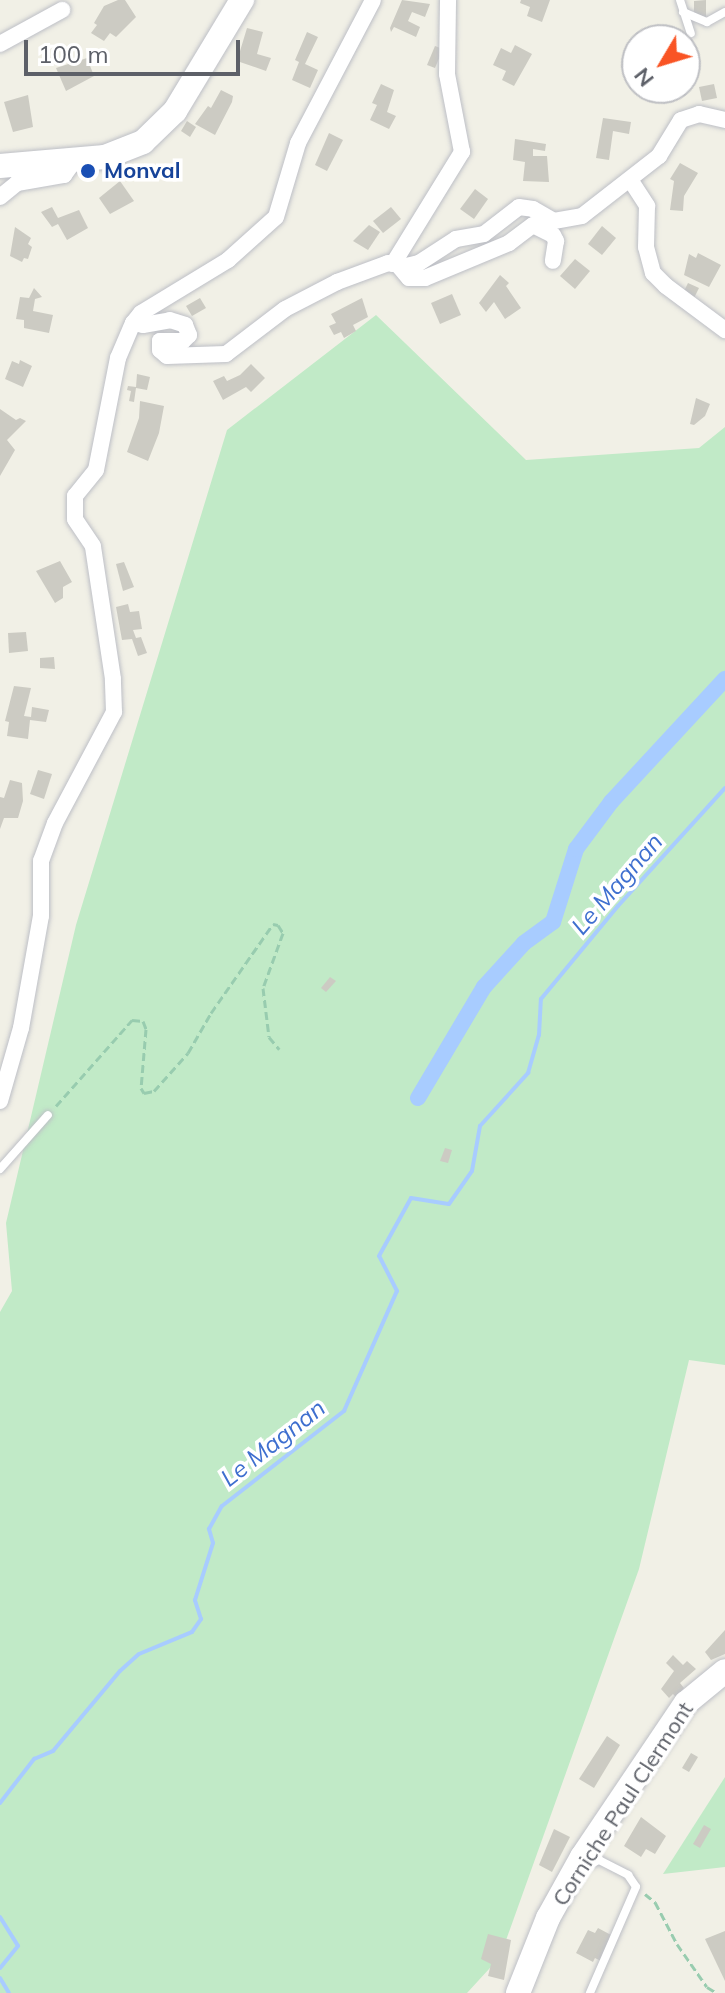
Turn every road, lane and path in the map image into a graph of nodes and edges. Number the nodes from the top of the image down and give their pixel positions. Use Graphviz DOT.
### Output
graph roads {
  1 [pos="242,0"];
  2 [pos="373,0"];
  3 [pos="448,0"];
  4 [pos="680,0"];
  5 [pos="62,10"];
  6 [pos="683,12"];
  7 [pos="725,12"];
  8 [pos="688,24"];
  9 [pos="0,44"];
  10 [pos="725,120"];
  11 [pos="74,161"];
  12 [pos="0,166"];
  13 [pos="631,181"];
  14 [pos="0,197"];
  15 [pos="553,261"];
  16 [pos="396,265"];
  17 [pos="133,323"];
  18 [pos="725,330"];
  19 [pos="279,1049"];
  20 [pos="0,1101"];
  21 [pos="48,1115"];
  22 [pos="0,1169"];
  23 [pos="725,1671"];
  24 [pos="573,1872"];
  25 [pos="636,1887"];
  26 [pos="518,1993"];
  27 [pos="590,1993"];
  28 [pos="717,1993"];
  1 -- 11 [label="street"];
  2 -- 17 [label="street"];
  3 -- 16 [label="street"];
  4 -- 6 [label="lane"];
  5 -- 9 [label="street"];
  6 -- 7 [label="lane"];
  6 -- 8 [label="lane"];
  10 -- 13 [label="street"];
  11 -- 12 [label="street"];
  11 -- 14 [label="street"];
  13 -- 16 [label="street"];
  13 -- 18 [label="street"];
  15 -- 16 [label="street"];
  16 -- 17 [label="street"];
  17 -- 20 [label="street"];
  19 -- 21 [label="path"];
  21 -- 22 [label="lane"];
  23 -- 24 [label="street, Corniche Paul Clermont"];
  24 -- 25 [label="lane"];
  24 -- 26 [label="street, Corniche Paul Clermont"];
  25 -- 27 [label="lane"];
  25 -- 28 [label="path"];
}
